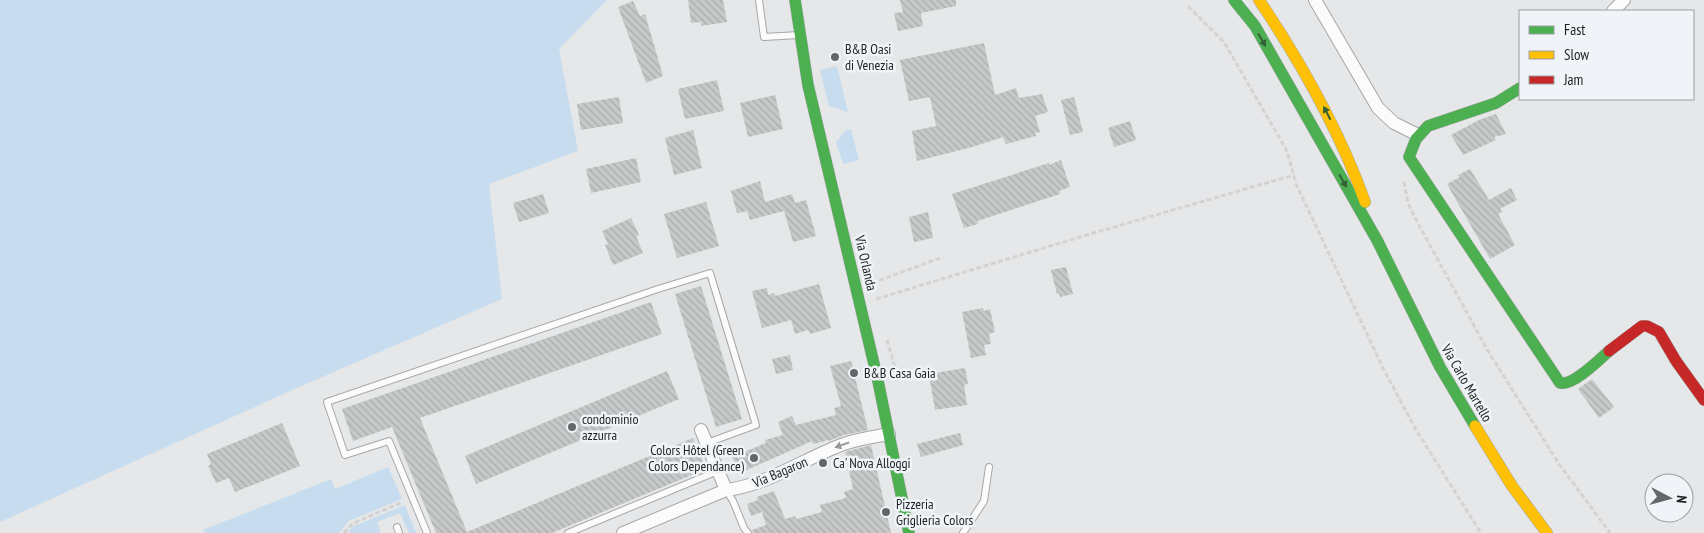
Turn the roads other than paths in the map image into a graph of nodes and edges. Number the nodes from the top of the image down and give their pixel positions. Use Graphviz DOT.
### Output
graph roads {
  1 [pos="759,0"];
  2 [pos="795,0"];
  3 [pos="1234,0"];
  4 [pos="1259,0"];
  5 [pos="1315,0"];
  6 [pos="1624,0"];
  7 [pos="1614,10"];
  8 [pos="800,35"];
  9 [pos="1519,89"];
  10 [pos="1418,135"];
  11 [pos="1377,240"];
  12 [pos="1704,400"];
  13 [pos="701,430"];
  14 [pos="889,434"];
  15 [pos="707,443"];
  16 [pos="989,467"];
  17 [pos="718,471"];
  18 [pos="726,490"];
  19 [pos="427,533"];
  20 [pos="568,533"];
  21 [pos="625,533"];
  22 [pos="748,533"];
  23 [pos="909,533"];
  24 [pos="963,533"];
  25 [pos="1547,533"];
  1 -- 8 [label="lane"];
  2 -- 8 [label="main road, Via Orlanda"];
  3 -- 11 [label="main road, Via Carlo Martello, one-way"];
  11 -- 4 [label="main road, Via Carlo Martello, one-way"];
  5 -- 10 [label="street"];
  6 -- 7 [label="street"];
  8 -- 14 [label="main road, Via Orlanda"];
  9 -- 10 [label="main road"];
  10 -- 12 [label="main road"];
  11 -- 25 [label="main road, Via Carlo Martello"];
  13 -- 15 [label="street"];
  14 -- 18 [label="street, Via Bagaron, one-way"];
  14 -- 23 [label="main road, Via Orlanda"];
  15 -- 17 [label="street"];
  15 -- 19 [label="lane"];
  16 -- 24 [label="lane"];
  17 -- 18 [label="street"];
  17 -- 20 [label="lane"];
  18 -- 21 [label="street, Via Bagaron"];
  18 -- 22 [label="lane"];
}
